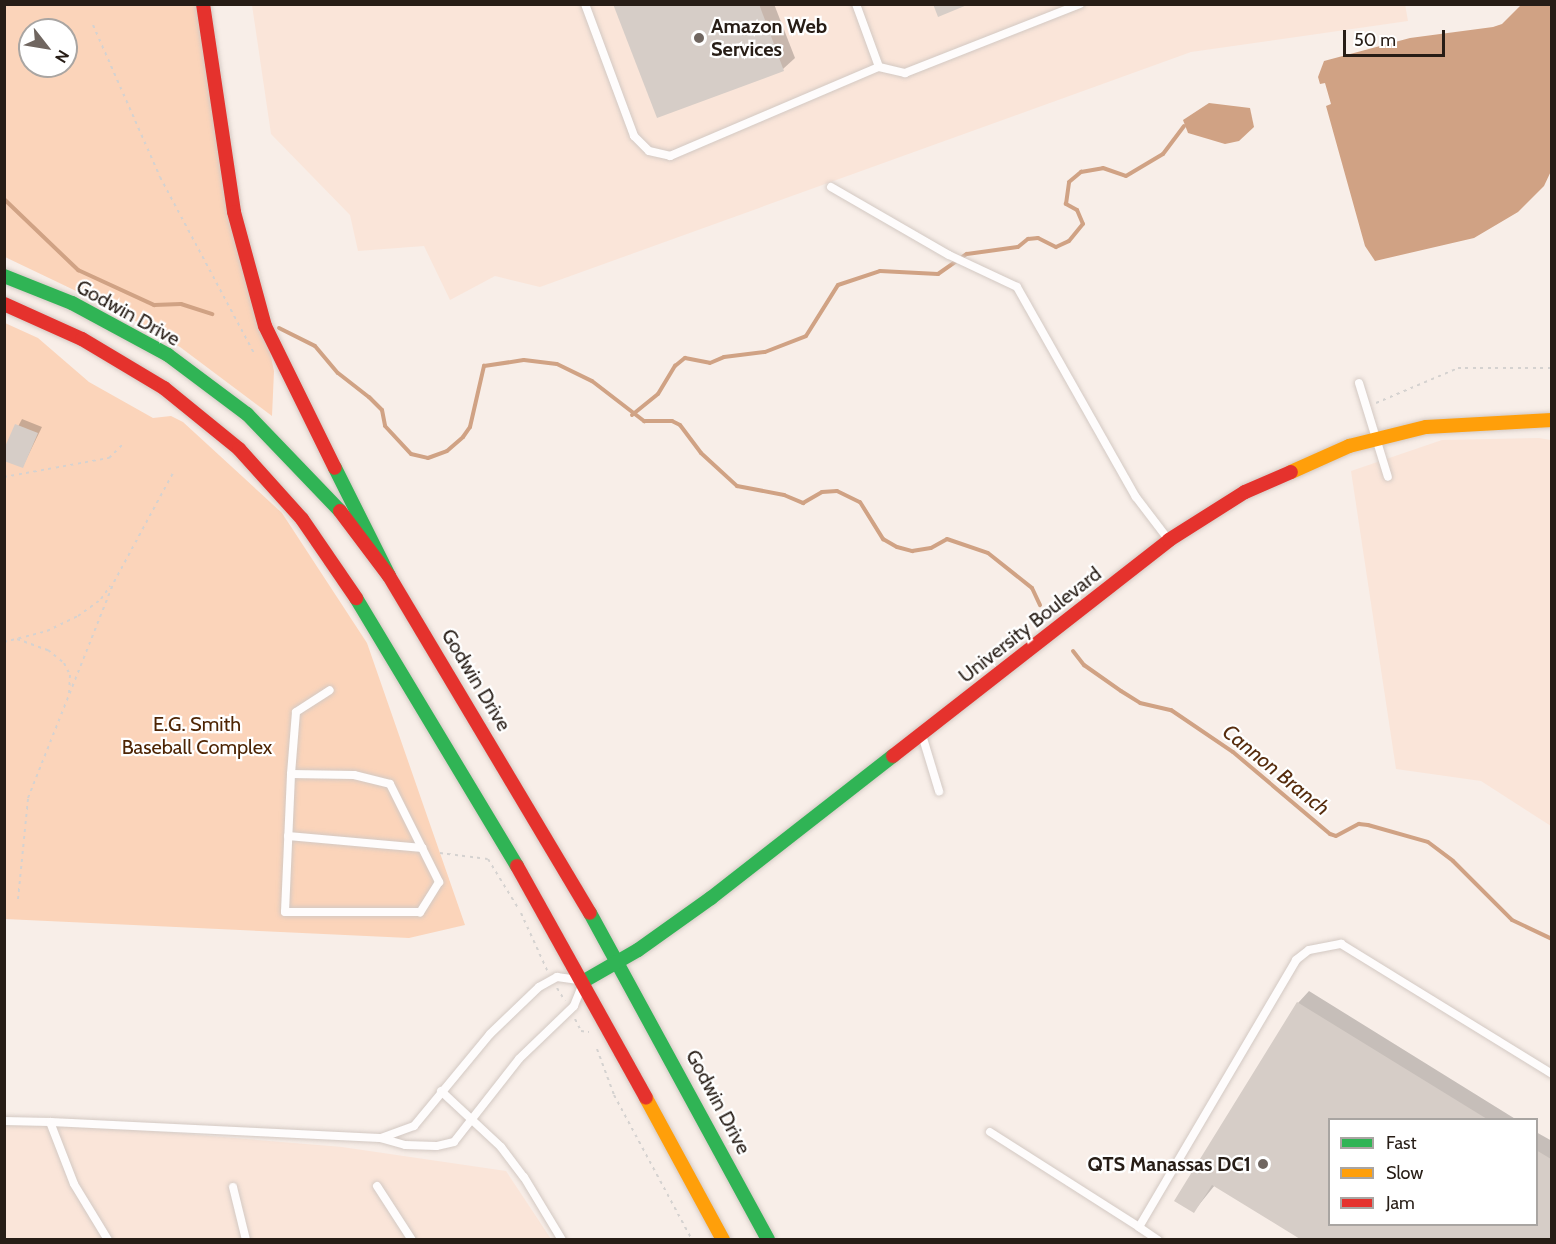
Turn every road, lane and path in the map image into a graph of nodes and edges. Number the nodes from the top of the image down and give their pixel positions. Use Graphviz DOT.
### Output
graph roads {
  1 [pos="204,4"];
  2 [pos="585,4"];
  3 [pos="856,4"];
  4 [pos="1080,4"];
  5 [pos="93,25"];
  6 [pos="879,67"];
  7 [pos="831,187"];
  8 [pos="4,276"];
  9 [pos="4,304"];
  10 [pos="262,365"];
  11 [pos="1551,368"];
  12 [pos="1359,383"];
  13 [pos="1365,407"];
  14 [pos="1551,420"];
  15 [pos="1373,440"];
  16 [pos="123,444"];
  17 [pos="174,471"];
  18 [pos="4,477"];
  19 [pos="1388,477"];
  20 [pos="1169,540"];
  21 [pos="389,576"];
  22 [pos="114,582"];
  23 [pos="16,639"];
  24 [pos="4,642"];
  25 [pos="330,690"];
  26 [pos="69,698"];
  27 [pos="922,734"];
  28 [pos="291,774"];
  29 [pos="939,790"];
  30 [pos="288,836"];
  31 [pos="422,848"];
  32 [pos="440,853"];
  33 [pos="18,899"];
  34 [pos="618,961"];
  35 [pos="552,980"];
  36 [pos="584,981"];
  37 [pos="569,1010"];
  38 [pos="594,1036"];
  39 [pos="596,1044"];
  40 [pos="1551,1074"];
  41 [pos="441,1090"];
  42 [pos="475,1120"];
  43 [pos="4,1121"];
  44 [pos="50,1122"];
  45 [pos="990,1132"];
  46 [pos="381,1138"];
  47 [pos="377,1186"];
  48 [pos="233,1187"];
  49 [pos="1139,1227"];
  50 [pos="108,1239"];
  51 [pos="246,1239"];
  52 [pos="412,1239"];
  53 [pos="562,1239"];
  54 [pos="692,1239"];
  55 [pos="723,1239"];
  56 [pos="768,1239"];
  57 [pos="1158,1239"];
  1 -- 21 [label="main road"];
  2 -- 6 [label="lane"];
  3 -- 6 [label="lane"];
  4 -- 6 [label="lane"];
  5 -- 10 [label="path"];
  7 -- 20 [label="lane"];
  8 -- 21 [label="main road, Godwin Drive"];
  9 -- 36 [label="main road"];
  11 -- 13 [label="path"];
  12 -- 13 [label="lane"];
  13 -- 15 [label="lane"];
  14 -- 15 [label="main road, University Boulevard"];
  15 -- 19 [label="lane"];
  15 -- 20 [label="main road, University Boulevard"];
  16 -- 18 [label="path"];
  17 -- 22 [label="path"];
  20 -- 27 [label="main road, University Boulevard"];
  21 -- 34 [label="main road, Godwin Drive"];
  22 -- 23 [label="path"];
  22 -- 26 [label="path"];
  23 -- 24 [label="path"];
  23 -- 26 [label="path"];
  25 -- 28 [label="lane"];
  26 -- 33 [label="path"];
  27 -- 29 [label="lane"];
  27 -- 34 [label="main road, University Boulevard"];
  28 -- 30 [label="lane"];
  28 -- 31 [label="lane"];
  30 -- 31 [label="lane"];
  30 -- 31 [label="lane"];
  32 -- 35 [label="path"];
  34 -- 36 [label="main road, University Boulevard"];
  34 -- 56 [label="main road, Godwin Drive"];
  35 -- 36 [label="lane"];
  35 -- 37 [label="path"];
  35 -- 41 [label="lane"];
  36 -- 37 [label="lane"];
  36 -- 55 [label="main road"];
  37 -- 38 [label="path"];
  37 -- 42 [label="lane"];
  39 -- 54 [label="path"];
  40 -- 49 [label="lane"];
  41 -- 42 [label="lane"];
  41 -- 46 [label="lane"];
  42 -- 46 [label="lane"];
  42 -- 53 [label="lane"];
  43 -- 44 [label="lane"];
  44 -- 46 [label="lane"];
  44 -- 50 [label="lane"];
  45 -- 49 [label="lane"];
  47 -- 52 [label="lane"];
  48 -- 51 [label="lane"];
  49 -- 57 [label="lane"];
}
